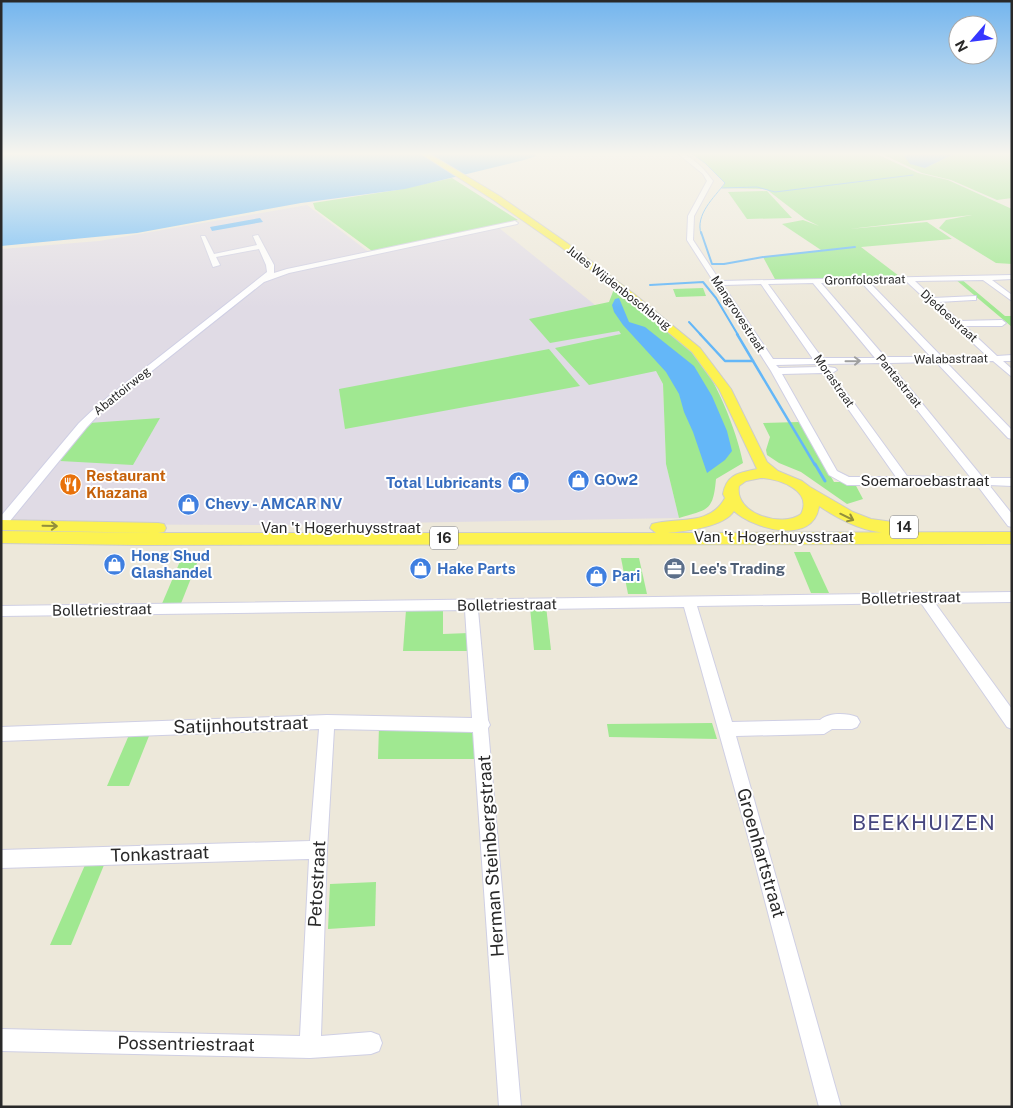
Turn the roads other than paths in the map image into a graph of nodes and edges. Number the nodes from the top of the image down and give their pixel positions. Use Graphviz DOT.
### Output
graph roads {
  1 [pos="505,205"];
  2 [pos="697,205"];
  3 [pos="515,223"];
  4 [pos="256,236"];
  5 [pos="203,237"];
  6 [pos="261,246"];
  7 [pos="212,256"];
  8 [pos="216,265"];
  9 [pos="1012,277"];
  10 [pos="984,278"];
  11 [pos="265,280"];
  12 [pos="863,280"];
  13 [pos="908,280"];
  14 [pos="763,282"];
  15 [pos="815,282"];
  16 [pos="717,283"];
  17 [pos="973,298"];
  18 [pos="1012,299"];
  19 [pos="931,300"];
  20 [pos="1002,323"];
  21 [pos="959,324"];
  22 [pos="995,358"];
  23 [pos="1012,358"];
  24 [pos="821,361"];
  25 [pos="770,362"];
  26 [pos="944,363"];
  27 [pos="886,364"];
  28 [pos="1007,366"];
  29 [pos="827,370"];
  30 [pos="776,371"];
  31 [pos="1012,374"];
  32 [pos="737,418"];
  33 [pos="1012,436"];
  34 [pos="750,474"];
  35 [pos="773,474"];
  36 [pos="839,478"];
  37 [pos="904,480"];
  38 [pos="981,482"];
  39 [pos="1012,482"];
  40 [pos="806,491"];
  41 [pos="731,501"];
  42 [pos="1012,523"];
  43 [pos="1,525"];
  44 [pos="778,526"];
  45 [pos="1012,527"];
  46 [pos="1,537"];
  47 [pos="661,537"];
  48 [pos="886,537"];
  49 [pos="1012,538"];
  50 [pos="1012,597"];
  51 [pos="924,598"];
  52 [pos="689,601"];
  53 [pos="471,606"];
  54 [pos="1,612"];
  55 [pos="327,722"];
  56 [pos="852,722"];
  57 [pos="1012,722"];
  58 [pos="482,725"];
  59 [pos="726,730"];
  60 [pos="1,734"];
  61 [pos="318,850"];
  62 [pos="1,859"];
  63 [pos="1,1040"];
  64 [pos="372,1044"];
  65 [pos="310,1047"];
  66 [pos="510,1107"];
  67 [pos="830,1107"];
  1 -- 32 [label="main road, Jules Wijdenboschbrug"];
  2 -- 16 [label="street, Mangrovestraat"];
  3 -- 11 [label="street, Abattoirweg"];
  4 -- 6 [label="street"];
  5 -- 7 [label="street"];
  6 -- 7 [label="street"];
  6 -- 11 [label="street"];
  7 -- 8 [label="street"];
  9 -- 10 [label="street, Gronfolostraat"];
  10 -- 13 [label="street, Gronfolostraat"];
  10 -- 18 [label="street"];
  11 -- 43 [label="street, Abattoirweg"];
  12 -- 13 [label="street, Gronfolostraat"];
  12 -- 15 [label="street, Gronfolostraat"];
  12 -- 26 [label="street"];
  13 -- 19 [label="street, Djedoestraat"];
  14 -- 15 [label="street, Gronfolostraat"];
  14 -- 16 [label="street, Gronfolostraat"];
  14 -- 24 [label="street, Morastraat"];
  15 -- 27 [label="street, Pantastraat"];
  16 -- 25 [label="street, Mangrovestraat"];
  17 -- 19 [label="street"];
  19 -- 21 [label="street, Djedoestraat"];
  20 -- 21 [label="street"];
  21 -- 22 [label="street, Djedoestraat"];
  22 -- 23 [label="street, Walabastraat"];
  22 -- 26 [label="street, Walabastraat"];
  22 -- 28 [label="street, Djedoestraat"];
  24 -- 25 [label="street, Walabastraat"];
  24 -- 27 [label="street, Walabastraat, one-way"];
  24 -- 29 [label="street, Morastraat"];
  25 -- 30 [label="street, Mangrovestraat"];
  26 -- 27 [label="street, Walabastraat"];
  26 -- 28 [label="street, Walabastraat"];
  26 -- 33 [label="street"];
  27 -- 29 [label="street, Walabastraat"];
  27 -- 38 [label="street, Pantastraat"];
  28 -- 31 [label="street, Djedoestraat"];
  29 -- 30 [label="street, Walabastraat"];
  29 -- 37 [label="street, Morastraat"];
  30 -- 36 [label="street, Mangrovestraat"];
  32 -- 34 [label="main road, Jules Wijdenboschbrug"];
  32 -- 35 [label="main road, Jules Wijdenboschbrug"];
  34 -- 35 [label="main road"];
  34 -- 41 [label="main road, 16"];
  35 -- 40 [label="main road"];
  36 -- 37 [label="street, Soemaroebastraat"];
  37 -- 38 [label="street, Soemaroebastraat"];
  38 -- 39 [label="street, Soemaroebastraat"];
  38 -- 42 [label="street, Pantastraat"];
  40 -- 44 [label="main road"];
  40 -- 45 [label="main road, Van 't Hogerhuysstraat / 14, one-way"];
  43 -- 41 [label="main road, Van 't Hogerhuysstraat / 16, one-way"];
  41 -- 44 [label="main road"];
  44 -- 47 [label="main road, Van 't Hogerhuysstraat"];
  44 -- 48 [label="main road, Van 't Hogerhuysstraat / 14"];
  46 -- 47 [label="main road, Van 't Hogerhuysstraat / 16"];
  47 -- 48 [label="main road, Van 't Hogerhuysstraat / 16"];
  48 -- 49 [label="main road, Van 't Hogerhuysstraat / 14"];
  50 -- 51 [label="street, Bolletriestraat"];
  51 -- 52 [label="street, Bolletriestraat"];
  51 -- 57 [label="street"];
  52 -- 53 [label="street, Bolletriestraat"];
  52 -- 59 [label="street, Groenhartstraat"];
  53 -- 54 [label="street, Bolletriestraat"];
  53 -- 58 [label="street, Herman Steinbergstraat"];
  55 -- 58 [label="street, Satijnhoutstraat"];
  55 -- 60 [label="street, Satijnhoutstraat"];
  55 -- 61 [label="street, Petostraat"];
  56 -- 59 [label="street"];
  58 -- 66 [label="street, Herman Steinbergstraat"];
  59 -- 67 [label="street, Groenhartstraat"];
  61 -- 62 [label="street, Tonkastraat"];
  61 -- 65 [label="street, Petostraat"];
  63 -- 65 [label="street, Possentriestraat"];
  64 -- 65 [label="street, Possentriestraat"];
}
